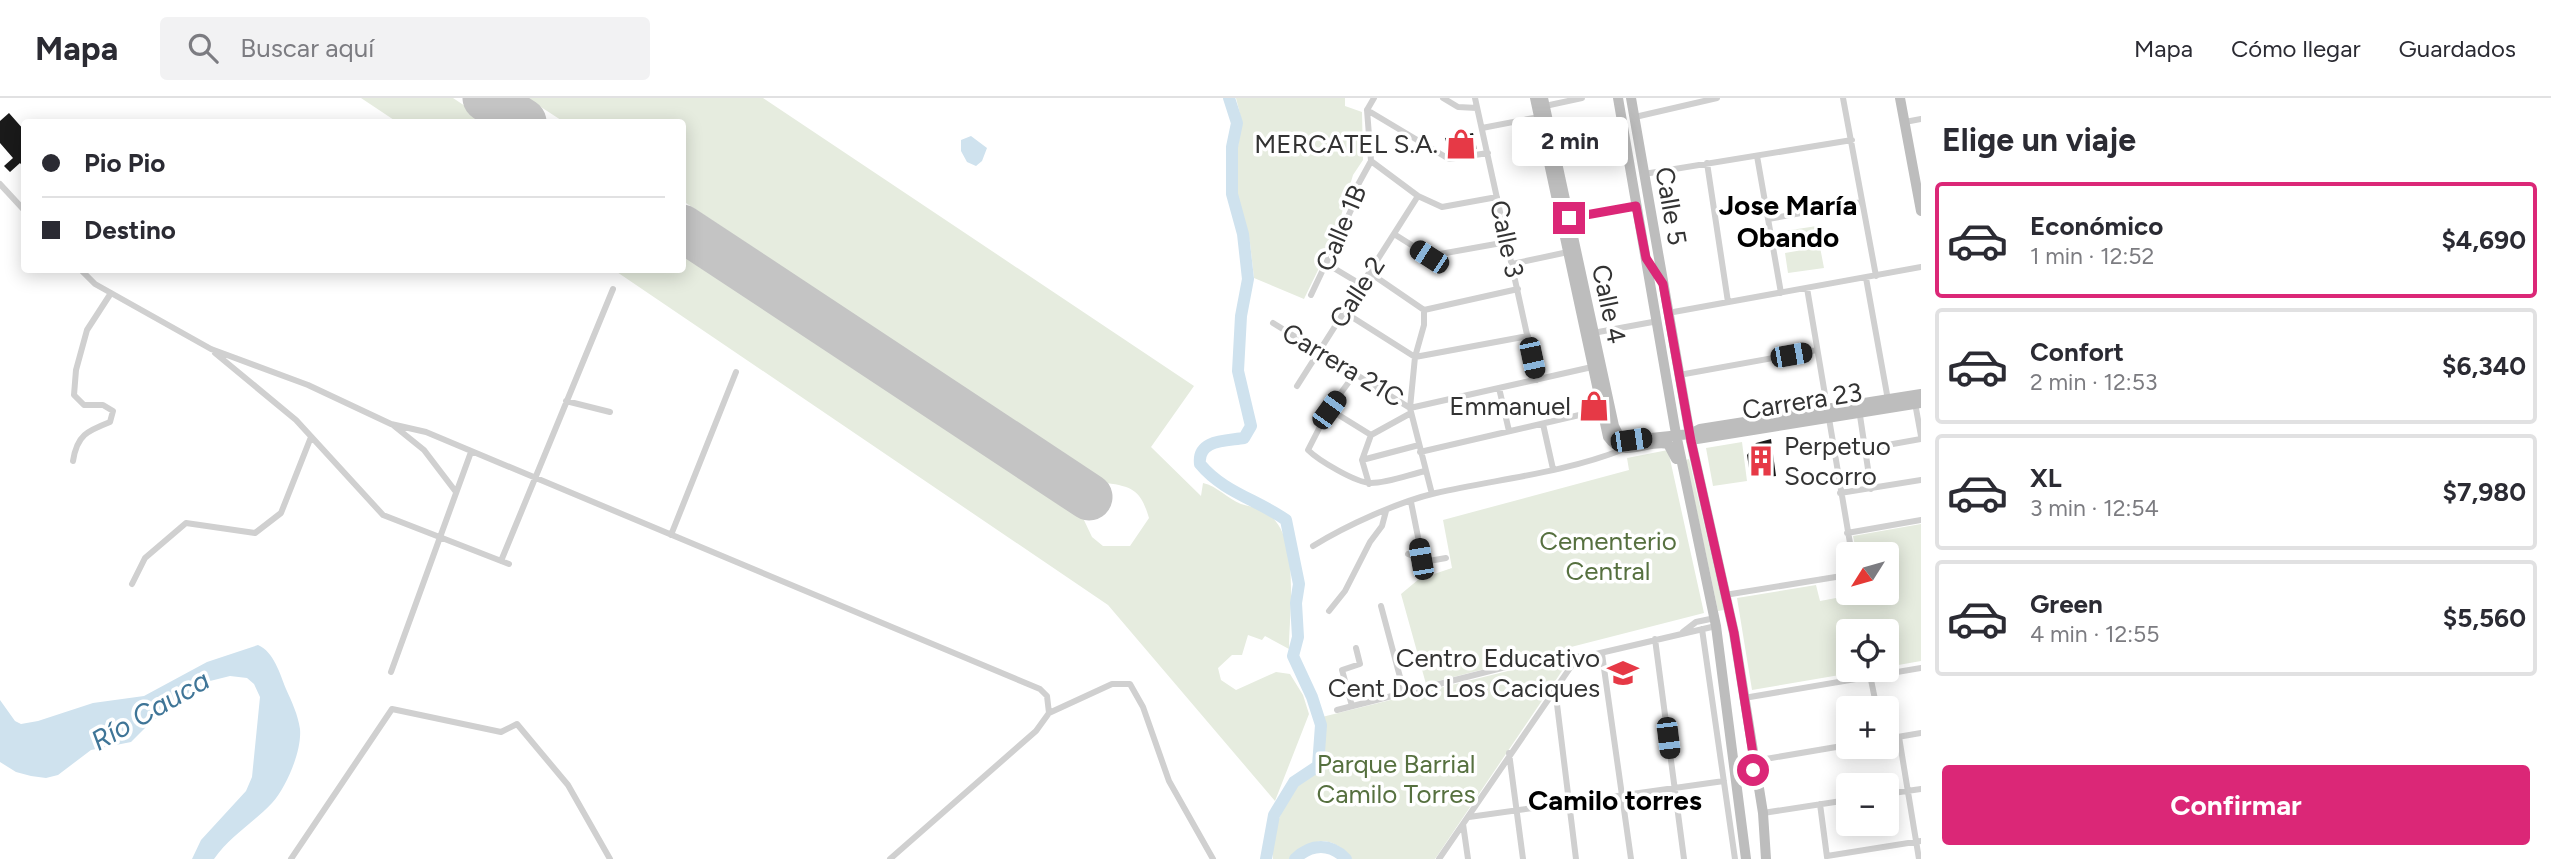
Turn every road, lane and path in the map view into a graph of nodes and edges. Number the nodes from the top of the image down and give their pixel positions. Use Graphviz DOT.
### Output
graph roads {
  1 [pos="1374,98"];
  2 [pos="1443,98"];
  3 [pos="1475,98"];
  4 [pos="1535,98"];
  5 [pos="1581,98"];
  6 [pos="1618,98"];
  7 [pos="1631,98"];
  8 [pos="1717,98"];
  9 [pos="1843,98"];
  10 [pos="1900,98"];
  11 [pos="1544,102"];
  12 [pos="1681,102"];
  13 [pos="1477,108"];
  14 [pos="1367,110"];
  15 [pos="1539,117"];
  16 [pos="1635,117"];
  17 [pos="1921,119"];
  18 [pos="1905,122"];
  19 [pos="1482,128"];
  20 [pos="1852,140"];
  21 [pos="1488,153"];
  22 [pos="1757,156"];
  23 [pos="1371,162"];
  24 [pos="1707,163"];
  25 [pos="1644,174"];
  26 [pos="0,184"];
  27 [pos="1919,184"];
  28 [pos="1418,196"];
  29 [pos="1497,197"];
  30 [pos="1862,202"];
  31 [pos="1636,206"];
  32 [pos="21,207"];
  33 [pos="1921,211"];
  34 [pos="1569,218"];
  35 [pos="1768,219"];
  36 [pos="1394,234"];
  37 [pos="1507,242"];
  38 [pos="1568,252"];
  39 [pos="1646,258"];
  40 [pos="1327,264"];
  41 [pos="1512,264"];
  42 [pos="1921,267"];
  43 [pos="84,273"];
  44 [pos="1370,273"];
  45 [pos="1876,276"];
  46 [pos="1866,278"];
  47 [pos="1663,284"];
  48 [pos="1362,285"];
  49 [pos="1807,288"];
  50 [pos="612,289"];
  51 [pos="1518,289"];
  52 [pos="111,293"];
  53 [pos="1781,293"];
  54 [pos="1311,295"];
  55 [pos="1577,296"];
  56 [pos="1728,302"];
  57 [pos="1424,310"];
  58 [pos="1344,312"];
  59 [pos="1588,312"];
  60 [pos="1668,313"];
  61 [pos="1658,321"];
  62 [pos="1273,323"];
  63 [pos="1593,333"];
  64 [pos="1528,336"];
  65 [pos="211,349"];
  66 [pos="1319,350"];
  67 [pos="1817,350"];
  68 [pos="1415,357"];
  69 [pos="1592,367"];
  70 [pos="736,372"];
  71 [pos="1679,374"];
  72 [pos="1354,375"];
  73 [pos="1537,380"];
  74 [pos="1297,386"];
  75 [pos="1499,388"];
  76 [pos="1918,399"];
  77 [pos="566,401"];
  78 [pos="1889,403"];
  79 [pos="1859,409"];
  80 [pos="1329,410"];
  81 [pos="1411,410"];
  82 [pos="1601,410"];
  83 [pos="610,412"];
  84 [pos="1827,414"];
  85 [pos="391,424"];
  86 [pos="1543,424"];
  87 [pos="1509,432"];
  88 [pos="1676,434"];
  89 [pos="1690,434"];
  90 [pos="1371,435"];
  91 [pos="311,437"];
  92 [pos="1613,437"];
  93 [pos="1921,438"];
  94 [pos="1420,449"];
  95 [pos="1625,449"];
  96 [pos="1865,449"];
  97 [pos="471,452"];
  98 [pos="1609,455"];
  99 [pos="1362,460"];
  100 [pos="73,461"];
  101 [pos="1553,469"];
  102 [pos="1425,471"];
  103 [pos="534,477"];
  104 [pos="1921,480"];
  105 [pos="1687,482"];
  106 [pos="1369,484"];
  107 [pos="1871,489"];
  108 [pos="456,492"];
  109 [pos="1432,494"];
  110 [pos="1840,494"];
  111 [pos="1411,502"];
  112 [pos="1386,511"];
  113 [pos="1921,520"];
  114 [pos="1847,533"];
  115 [pos="671,535"];
  116 [pos="439,538"];
  117 [pos="1849,542"];
  118 [pos="1314,547"];
  119 [pos="1408,554"];
  120 [pos="1446,558"];
  121 [pos="1421,559"];
  122 [pos="501,561"];
  123 [pos="509,564"];
  124 [pos="1836,577"];
  125 [pos="132,584"];
  126 [pos="1725,595"];
  127 [pos="1381,606"];
  128 [pos="1329,611"];
  129 [pos="1715,622"];
  130 [pos="1702,629"];
  131 [pos="1734,633"];
  132 [pos="1681,634"];
  133 [pos="1655,639"];
  134 [pos="1356,648"];
  135 [pos="1602,654"];
  136 [pos="1583,657"];
  137 [pos="1921,668"];
  138 [pos="1899,671"];
  139 [pos="391,672"];
  140 [pos="1836,680"];
  141 [pos="1555,688"];
  142 [pos="1726,690"];
  143 [pos="1405,692"];
  144 [pos="1743,692"];
  145 [pos="1352,706"];
  146 [pos="1337,710"];
  147 [pos="1049,713"];
  148 [pos="1921,733"];
  149 [pos="1899,737"];
  150 [pos="1836,747"];
  151 [pos="1509,753"];
  152 [pos="1755,764"];
  153 [pos="1737,768"];
  154 [pos="1724,782"];
  155 [pos="1674,788"];
  156 [pos="1921,789"];
  157 [pos="1908,791"];
  158 [pos="1899,792"];
  159 [pos="1623,795"];
  160 [pos="1836,802"];
  161 [pos="1569,803"];
  162 [pos="1820,804"];
  163 [pos="1516,809"];
  164 [pos="1763,813"];
  165 [pos="1469,817"];
  166 [pos="1463,824"];
  167 [pos="1919,841"];
  168 [pos="1827,858"];
  169 [pos="291,859"];
  170 [pos="610,859"];
  171 [pos="890,859"];
  172 [pos="1213,859"];
  173 [pos="1439,859"];
  174 [pos="1468,859"];
  175 [pos="1523,859"];
  176 [pos="1576,859"];
  177 [pos="1631,859"];
  178 [pos="1684,859"];
  179 [pos="1735,859"];
  180 [pos="1746,859"];
  181 [pos="1766,859"];
  182 [pos="1919,859"];
  1 -- 14 [label="street"];
  2 -- 13 [label="street"];
  3 -- 13 [label="street, Calle 3"];
  4 -- 15 [label="main road, Calle 4"];
  5 -- 11 [label="street"];
  6 -- 31 [label="main road, Calle 5"];
  7 -- 16 [label="main road, Calle 5"];
  8 -- 12 [label="street"];
  9 -- 20 [label="street"];
  10 -- 18 [label="main road"];
  11 -- 34 [label="main road, Calle 4"];
  12 -- 16 [label="street"];
  13 -- 19 [label="street, Calle 3"];
  14 -- 21 [label="street"];
  14 -- 23 [label="street"];
  15 -- 19 [label="street"];
  15 -- 38 [label="main road, Calle 4"];
  16 -- 25 [label="main road, Calle 5"];
  17 -- 18 [label="street"];
  18 -- 27 [label="main road"];
  19 -- 21 [label="street, Calle 3"];
  20 -- 22 [label="street"];
  20 -- 30 [label="street"];
  21 -- 29 [label="street, Calle 3"];
  22 -- 24 [label="street"];
  22 -- 35 [label="street"];
  23 -- 28 [label="street"];
  23 -- 40 [label="street, Calle 1B"];
  24 -- 25 [label="street"];
  24 -- 56 [label="street"];
  25 -- 47 [label="main road, Calle 5"];
  26 -- 32 [label="street"];
  27 -- 33 [label="main road"];
  28 -- 29 [label="street"];
  28 -- 36 [label="street, Calle 2"];
  29 -- 37 [label="street, Calle 3"];
  30 -- 35 [label="street"];
  30 -- 45 [label="street"];
  31 -- 34 [label="street"];
  31 -- 39 [label="main road, Calle 5"];
  34 -- 59 [label="main road, Calle 4"];
  35 -- 53 [label="street"];
  36 -- 37 [label="street"];
  36 -- 44 [label="street, Calle 2"];
  37 -- 41 [label="street, Calle 3"];
  38 -- 41 [label="street"];
  38 -- 55 [label="main road, Calle 4"];
  39 -- 47 [label="main road"];
  39 -- 61 [label="main road, Calle 5"];
  40 -- 48 [label="street"];
  40 -- 54 [label="street, Calle 1B"];
  41 -- 51 [label="street, Calle 3"];
  42 -- 45 [label="street"];
  43 -- 52 [label="street"];
  44 -- 48 [label="street, Calle 2"];
  44 -- 57 [label="street"];
  45 -- 46 [label="street"];
  46 -- 49 [label="street"];
  46 -- 78 [label="street"];
  47 -- 60 [label="main road, Calle 5"];
  48 -- 58 [label="street, Calle 2"];
  49 -- 53 [label="street"];
  49 -- 67 [label="street"];
  50 -- 77 [label="street"];
  51 -- 57 [label="street"];
  51 -- 64 [label="street, Calle 3"];
  52 -- 65 [label="street"];
  52 -- 100 [label="street"];
  53 -- 56 [label="street"];
  55 -- 59 [label="main road"];
  55 -- 69 [label="main road, Calle 4"];
  56 -- 60 [label="street"];
  57 -- 68 [label="street"];
  58 -- 66 [label="street, Calle 2"];
  58 -- 68 [label="street"];
  59 -- 63 [label="main road, Calle 4"];
  60 -- 71 [label="main road, Calle 5"];
  61 -- 63 [label="street"];
  61 -- 88 [label="main road, Calle 5"];
  62 -- 66 [label="street, Carrera 21C"];
  63 -- 92 [label="main road, Calle 4"];
  64 -- 68 [label="street"];
  64 -- 73 [label="street, Calle 3"];
  65 -- 85 [label="street"];
  65 -- 91 [label="street"];
  66 -- 72 [label="street, Carrera 21C"];
  66 -- 74 [label="street, Calle 2"];
  67 -- 71 [label="street"];
  67 -- 84 [label="street"];
  68 -- 81 [label="street"];
  69 -- 73 [label="street, Carrera 21C"];
  69 -- 82 [label="main road, Calle 4"];
  70 -- 115 [label="street"];
  71 -- 89 [label="main road, Calle 5"];
  72 -- 80 [label="street"];
  72 -- 81 [label="street, Carrera 21C"];
  73 -- 75 [label="street, Carrera 21C"];
  75 -- 81 [label="street, Carrera 21C"];
  75 -- 87 [label="street"];
  76 -- 78 [label="main road, Carrera 23"];
  76 -- 93 [label="street"];
  77 -- 83 [label="street"];
  77 -- 103 [label="street"];
  78 -- 79 [label="main road, Carrera 23"];
  79 -- 84 [label="main road, Carrera 23"];
  79 -- 96 [label="street"];
  80 -- 90 [label="street"];
  80 -- 106 [label="street"];
  81 -- 90 [label="street"];
  81 -- 94 [label="street"];
  82 -- 86 [label="street"];
  82 -- 92 [label="main road, Calle 4"];
  84 -- 89 [label="main road, Carrera 23"];
  84 -- 110 [label="street"];
  85 -- 97 [label="street"];
  85 -- 108 [label="street"];
  86 -- 87 [label="street"];
  86 -- 101 [label="street"];
  87 -- 94 [label="street"];
  88 -- 89 [label="main road, Carrera 23"];
  88 -- 92 [label="main road, Carrera 23"];
  88 -- 105 [label="main road, Calle 5"];
  89 -- 126 [label="main road, Calle 5"];
  90 -- 99 [label="street"];
  91 -- 116 [label="street"];
  91 -- 125 [label="street"];
  92 -- 95 [label="main road"];
  92 -- 98 [label="street"];
  93 -- 96 [label="street"];
  94 -- 99 [label="street"];
  94 -- 102 [label="street"];
  95 -- 98 [label="street"];
  95 -- 105 [label="main road, Calle 5"];
  96 -- 107 [label="street"];
  97 -- 103 [label="street"];
  97 -- 108 [label="street"];
  98 -- 101 [label="street"];
  99 -- 106 [label="street"];
  101 -- 109 [label="street"];
  102 -- 106 [label="street"];
  102 -- 109 [label="street"];
  103 -- 115 [label="street"];
  103 -- 122 [label="street"];
  104 -- 107 [label="street"];
  105 -- 129 [label="main road, Calle 5"];
  107 -- 110 [label="street"];
  108 -- 116 [label="street"];
  109 -- 111 [label="street"];
  110 -- 114 [label="street"];
  111 -- 112 [label="street"];
  111 -- 121 [label="street"];
  112 -- 118 [label="street"];
  112 -- 128 [label="street"];
  113 -- 114 [label="street"];
  114 -- 117 [label="street"];
  115 -- 147 [label="street"];
  116 -- 122 [label="street"];
  116 -- 139 [label="street"];
  119 -- 121 [label="street"];
  120 -- 121 [label="street"];
  122 -- 123 [label="street"];
  124 -- 126 [label="street"];
  126 -- 131 [label="main road, Calle 5"];
  127 -- 143 [label="street"];
  129 -- 130 [label="street"];
  129 -- 131 [label="main road"];
  129 -- 132 [label="street"];
  129 -- 142 [label="main road, Calle 5"];
  130 -- 132 [label="street"];
  130 -- 154 [label="street"];
  131 -- 144 [label="main road, Calle 5"];
  132 -- 133 [label="street"];
  133 -- 135 [label="street"];
  133 -- 155 [label="street"];
  134 -- 145 [label="street"];
  135 -- 136 [label="street"];
  135 -- 159 [label="street"];
  136 -- 141 [label="street"];
  136 -- 143 [label="street"];
  137 -- 138 [label="street"];
  140 -- 144 [label="street"];
  141 -- 151 [label="street"];
  141 -- 161 [label="street"];
  142 -- 144 [label="main road"];
  142 -- 153 [label="main road, Calle 5"];
  143 -- 145 [label="street"];
  144 -- 152 [label="main road, Calle 5"];
  145 -- 146 [label="street"];
  147 -- 171 [label="street"];
  147 -- 172 [label="street"];
  148 -- 149 [label="street"];
  149 -- 157 [label="street"];
  150 -- 152 [label="street"];
  151 -- 163 [label="street"];
  151 -- 165 [label="street"];
  152 -- 153 [label="main road"];
  152 -- 164 [label="main road, Calle 5"];
  153 -- 180 [label="main road, Calle 5"];
  154 -- 155 [label="street"];
  154 -- 179 [label="street"];
  155 -- 159 [label="street"];
  155 -- 178 [label="street"];
  156 -- 157 [label="street"];
  157 -- 158 [label="street"];
  157 -- 167 [label="street"];
  159 -- 161 [label="street"];
  159 -- 177 [label="street"];
  160 -- 162 [label="street"];
  161 -- 163 [label="street"];
  161 -- 176 [label="street"];
  162 -- 164 [label="street"];
  162 -- 168 [label="street"];
  163 -- 165 [label="street"];
  163 -- 175 [label="street"];
  164 -- 181 [label="main road, Calle 5"];
  165 -- 166 [label="street"];
  166 -- 173 [label="street"];
  166 -- 174 [label="street"];
  167 -- 168 [label="street"];
  167 -- 182 [label="street"];
  169 -- 170 [label="street"];
}
